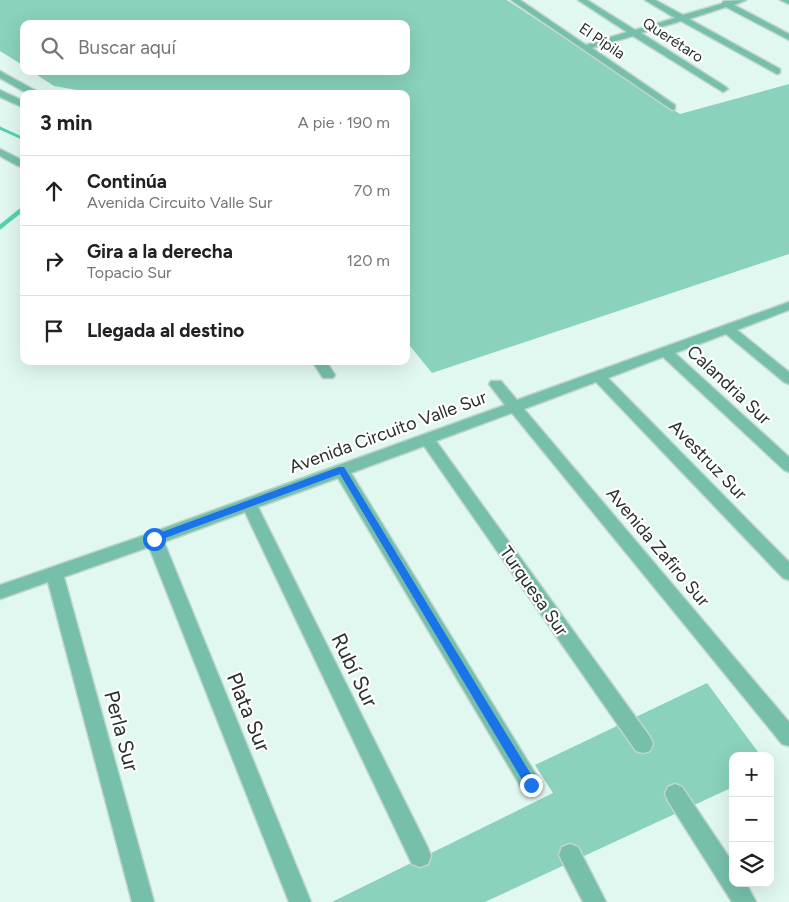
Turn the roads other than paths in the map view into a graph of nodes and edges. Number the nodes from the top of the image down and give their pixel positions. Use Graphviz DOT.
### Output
graph roads {
  1 [pos="515,0"];
  2 [pos="582,0"];
  3 [pos="649,0"];
  4 [pos="718,0"];
  5 [pos="742,0"];
  6 [pos="784,0"];
  7 [pos="789,2"];
  8 [pos="728,5"];
  9 [pos="682,19"];
  10 [pos="636,33"];
  11 [pos="789,37"];
  12 [pos="587,47"];
  13 [pos="776,71"];
  14 [pos="0,74"];
  15 [pos="723,89"];
  16 [pos="28,90"];
  17 [pos="0,93"];
  18 [pos="20,103"];
  19 [pos="672,107"];
  20 [pos="0,152"];
  21 [pos="20,163"];
  22 [pos="789,306"];
  23 [pos="727,328"];
  24 [pos="666,352"];
  25 [pos="322,365"];
  26 [pos="328,375"];
  27 [pos="598,376"];
  28 [pos="789,378"];
  29 [pos="496,384"];
  30 [pos="515,405"];
  31 [pos="426,438"];
  32 [pos="789,466"];
  33 [pos="342,470"];
  34 [pos="249,504"];
  35 [pos="154,539"];
  36 [pos="54,572"];
  37 [pos="789,573"];
  38 [pos="0,592"];
  39 [pos="789,737"];
  40 [pos="643,744"];
  41 [pos="531,785"];
  42 [pos="675,794"];
  43 [pos="570,855"];
  44 [pos="420,856"];
  45 [pos="729,877"];
  46 [pos="736,887"];
  47 [pos="143,902"];
  48 [pos="300,902"];
  49 [pos="595,902"];
  50 [pos="745,902"];
  1 -- 12 [label="street, El Pípila"];
  2 -- 10 [label="street, Querétaro"];
  3 -- 9 [label="street"];
  4 -- 8 [label="street"];
  5 -- 8 [label="street"];
  6 -- 7 [label="street"];
  8 -- 9 [label="street"];
  8 -- 11 [label="street"];
  9 -- 10 [label="street"];
  9 -- 13 [label="street"];
  10 -- 12 [label="street"];
  10 -- 15 [label="street, Querétaro"];
  12 -- 19 [label="street, El Pípila"];
  14 -- 16 [label="street"];
  17 -- 18 [label="street"];
  20 -- 21 [label="street"];
  22 -- 23 [label="street, Avenida Circuito Valle Sur"];
  23 -- 24 [label="street, Avenida Circuito Valle Sur"];
  23 -- 28 [label="street"];
  24 -- 27 [label="street, Avenida Circuito Valle Sur"];
  24 -- 32 [label="street, Calandria Sur"];
  25 -- 26 [label="street"];
  27 -- 30 [label="street, Avenida Circuito Valle Sur"];
  27 -- 37 [label="street, Avestruz Sur"];
  29 -- 30 [label="street, Avenida Zafiro Sur"];
  30 -- 31 [label="street, Avenida Circuito Valle Sur"];
  30 -- 39 [label="street, Avenida Zafiro Sur"];
  31 -- 33 [label="street, Avenida Circuito Valle Sur"];
  31 -- 40 [label="street, Turquesa Sur"];
  33 -- 34 [label="street, Avenida Circuito Valle Sur"];
  33 -- 41 [label="street"];
  34 -- 35 [label="street, Avenida Circuito Valle Sur"];
  34 -- 44 [label="street, Rubí Sur"];
  35 -- 36 [label="street, Avenida Circuito Valle Sur"];
  35 -- 48 [label="street, Plata Sur"];
  36 -- 38 [label="street, Avenida Circuito Valle Sur"];
  36 -- 47 [label="street, Perla Sur"];
  42 -- 45 [label="street"];
  43 -- 49 [label="street"];
  46 -- 50 [label="street"];
}
